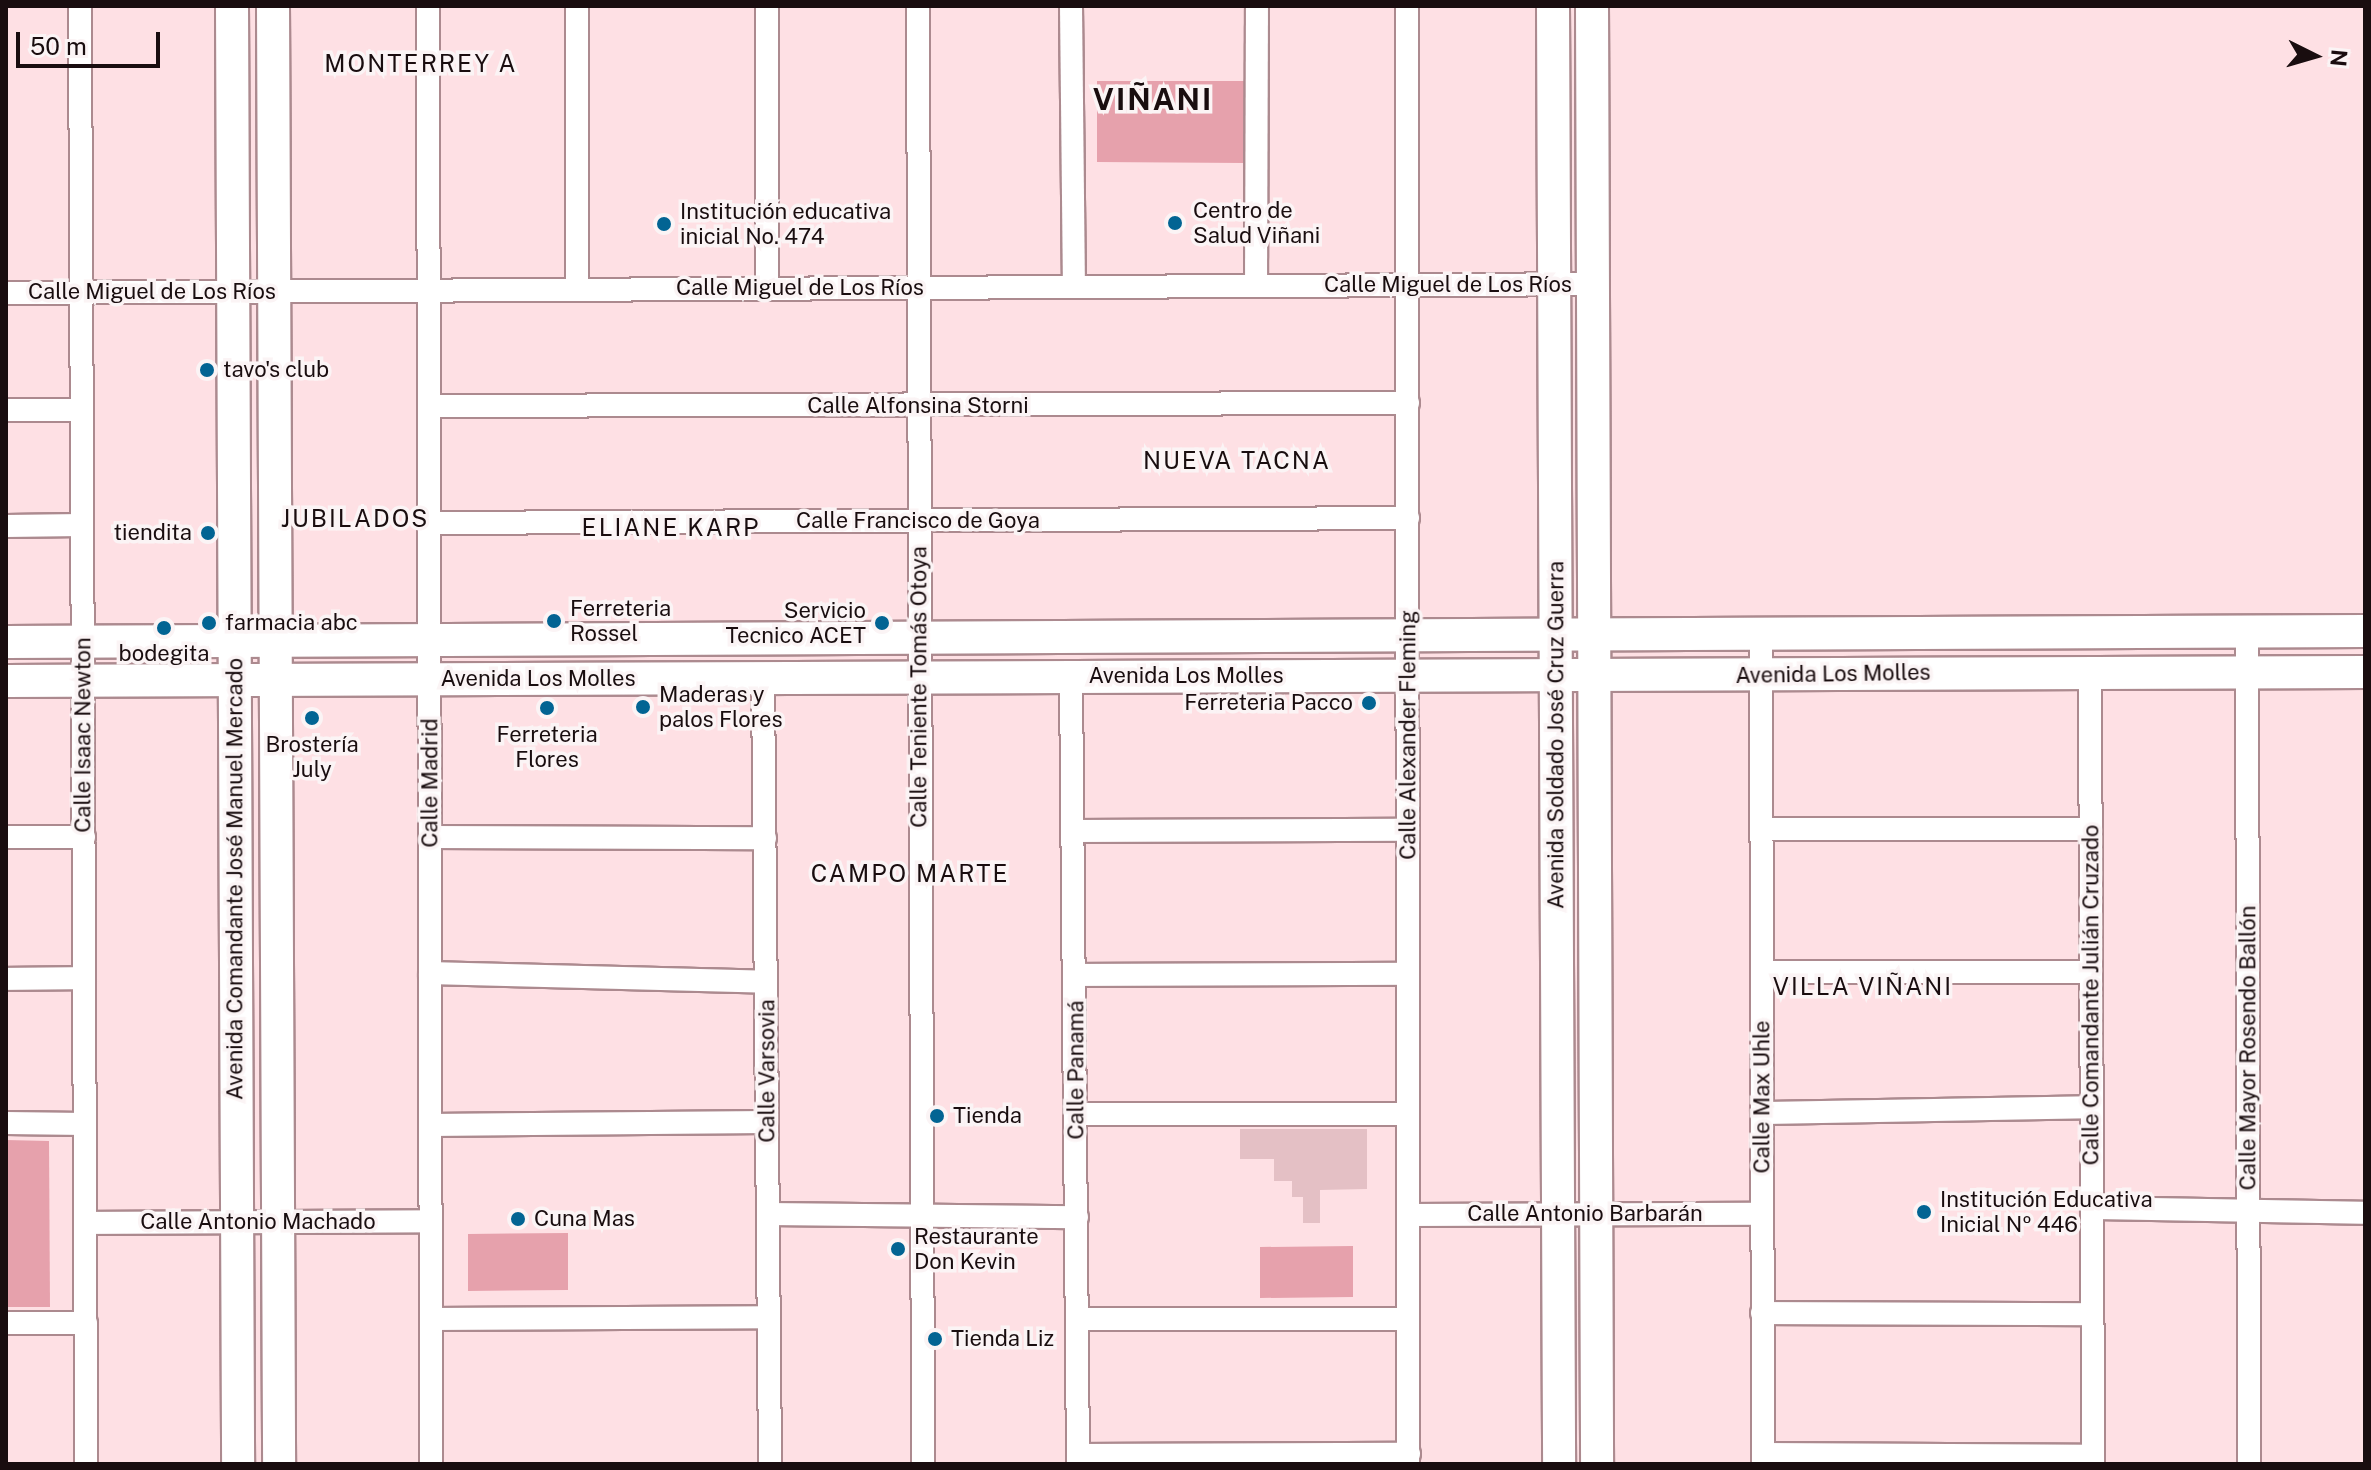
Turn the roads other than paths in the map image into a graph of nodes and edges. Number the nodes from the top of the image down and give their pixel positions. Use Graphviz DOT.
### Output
graph roads {
  1 [pos="80,6"];
  2 [pos="232,6"];
  3 [pos="273,6"];
  4 [pos="428,6"];
  5 [pos="577,6"];
  6 [pos="767,6"];
  7 [pos="918,6"];
  8 [pos="1071,6"];
  9 [pos="1257,6"];
  10 [pos="1407,6"];
  11 [pos="1553,6"];
  12 [pos="1592,6"];
  13 [pos="1554,284"];
  14 [pos="1593,284"];
  15 [pos="1407,285"];
  16 [pos="1256,286"];
  17 [pos="1074,287"];
  18 [pos="767,288"];
  19 [pos="918,288"];
  20 [pos="577,289"];
  21 [pos="428,290"];
  22 [pos="274,291"];
  23 [pos="233,292"];
  24 [pos="6,293"];
  25 [pos="81,293"];
  26 [pos="1408,403"];
  27 [pos="429,406"];
  28 [pos="918,406"];
  29 [pos="6,410"];
  30 [pos="82,410"];
  31 [pos="1408,518"];
  32 [pos="919,521"];
  33 [pos="429,523"];
  34 [pos="82,525"];
  35 [pos="6,526"];
  36 [pos="2247,631"];
  37 [pos="2365,631"];
  38 [pos="1595,634"];
  39 [pos="1761,634"];
  40 [pos="1408,635"];
  41 [pos="1556,635"];
  42 [pos="919,638"];
  43 [pos="276,640"];
  44 [pos="429,640"];
  45 [pos="83,641"];
  46 [pos="235,641"];
  47 [pos="6,642"];
  48 [pos="2090,671"];
  49 [pos="2247,671"];
  50 [pos="2365,672"];
  51 [pos="1556,674"];
  52 [pos="1408,675"];
  53 [pos="1594,675"];
  54 [pos="1761,675"];
  55 [pos="1071,676"];
  56 [pos="919,677"];
  57 [pos="763,678"];
  58 [pos="429,679"];
  59 [pos="235,680"];
  60 [pos="276,680"];
  61 [pos="6,681"];
  62 [pos="83,681"];
  63 [pos="1762,829"];
  64 [pos="2091,829"];
  65 [pos="1408,830"];
  66 [pos="1074,831"];
  67 [pos="6,837"];
  68 [pos="84,837"];
  69 [pos="430,837"];
  70 [pos="765,838"];
  71 [pos="1762,972"];
  72 [pos="2091,972"];
  73 [pos="430,973"];
  74 [pos="1408,974"];
  75 [pos="1075,975"];
  76 [pos="84,978"];
  77 [pos="6,979"];
  78 [pos="766,982"];
  79 [pos="2092,1107"];
  80 [pos="1762,1113"];
  81 [pos="1076,1114"];
  82 [pos="1408,1114"];
  83 [pos="767,1122"];
  84 [pos="6,1123"];
  85 [pos="85,1124"];
  86 [pos="430,1125"];
  87 [pos="2092,1208"];
  88 [pos="2248,1212"];
  89 [pos="2365,1213"];
  90 [pos="768,1214"];
  91 [pos="1558,1214"];
  92 [pos="1597,1214"];
  93 [pos="1762,1214"];
  94 [pos="1408,1215"];
  95 [pos="922,1217"];
  96 [pos="1077,1217"];
  97 [pos="431,1221"];
  98 [pos="237,1222"];
  99 [pos="278,1222"];
  100 [pos="85,1223"];
  101 [pos="1762,1313"];
  102 [pos="2092,1314"];
  103 [pos="769,1317"];
  104 [pos="431,1319"];
  105 [pos="1077,1319"];
  106 [pos="1408,1319"];
  107 [pos="6,1323"];
  108 [pos="86,1323"];
  109 [pos="1078,1459"];
  110 [pos="1408,1459"];
  111 [pos="1763,1459"];
  112 [pos="2093,1460"];
  113 [pos="86,1464"];
  114 [pos="238,1464"];
  115 [pos="279,1464"];
  116 [pos="431,1464"];
  117 [pos="770,1464"];
  118 [pos="923,1464"];
  119 [pos="1559,1464"];
  120 [pos="1597,1464"];
  121 [pos="2249,1464"];
  1 -- 25 [label="street, Calle Isaac Newton"];
  2 -- 23 [label="street, Avenida Comandante José Manuel Mercado"];
  3 -- 22 [label="street, Avenida Comandante José Manuel Mercado"];
  4 -- 21 [label="street, Calle Madrid"];
  5 -- 20 [label="street"];
  6 -- 18 [label="street"];
  7 -- 19 [label="street, Calle Teniente Tomás Otoya"];
  8 -- 17 [label="street"];
  9 -- 16 [label="street"];
  10 -- 15 [label="street, Calle Alexander Fleming"];
  11 -- 13 [label="street, Avenida Soldado José Cruz Guerra"];
  12 -- 14 [label="street, Avenida Soldado José Cruz Guerra"];
  13 -- 14 [label="street, Calle Miguel de Los Ríos"];
  13 -- 15 [label="street, Calle Miguel de Los Ríos"];
  13 -- 41 [label="street, Avenida Soldado José Cruz Guerra"];
  14 -- 38 [label="street, Avenida Soldado José Cruz Guerra"];
  15 -- 16 [label="street, Calle Miguel de Los Ríos"];
  15 -- 26 [label="street, Calle Alexander Fleming"];
  16 -- 17 [label="street, Calle Miguel de Los Ríos"];
  17 -- 19 [label="street, Calle Miguel de Los Ríos"];
  18 -- 19 [label="street, Calle Miguel de Los Ríos"];
  18 -- 20 [label="street, Calle Miguel de Los Ríos"];
  19 -- 28 [label="street, Calle Teniente Tomás Otoya"];
  20 -- 21 [label="street, Calle Miguel de Los Ríos"];
  21 -- 22 [label="street, Calle Miguel de Los Ríos"];
  21 -- 27 [label="street, Calle Madrid"];
  22 -- 23 [label="street, Calle Miguel de Los Ríos"];
  22 -- 43 [label="street, Avenida Comandante José Manuel Mercado"];
  23 -- 25 [label="street, Calle Miguel de Los Ríos"];
  23 -- 46 [label="street, Avenida Comandante José Manuel Mercado"];
  24 -- 25 [label="street, Calle Miguel de Los Ríos"];
  25 -- 30 [label="street, Calle Isaac Newton"];
  26 -- 28 [label="street, Calle Alfonsina Storni"];
  26 -- 31 [label="street, Calle Alexander Fleming"];
  27 -- 28 [label="street, Calle Alfonsina Storni"];
  27 -- 33 [label="street, Calle Madrid"];
  28 -- 32 [label="street, Calle Teniente Tomás Otoya"];
  29 -- 30 [label="street"];
  30 -- 34 [label="street, Calle Isaac Newton"];
  31 -- 32 [label="street, Calle Francisco de Goya"];
  31 -- 40 [label="street, Calle Alexander Fleming"];
  32 -- 33 [label="street, Calle Francisco de Goya"];
  32 -- 42 [label="street, Calle Teniente Tomás Otoya"];
  33 -- 44 [label="street, Calle Madrid"];
  34 -- 35 [label="street"];
  34 -- 45 [label="street, Calle Isaac Newton"];
  36 -- 37 [label="street, Avenida Los Molles"];
  36 -- 39 [label="street, Avenida Los Molles"];
  36 -- 49 [label="street, Calle Mayor Rosendo Ballón"];
  38 -- 39 [label="street, Avenida Los Molles"];
  38 -- 41 [label="street, Avenida Los Molles"];
  38 -- 53 [label="street, Avenida Soldado José Cruz Guerra"];
  39 -- 54 [label="street, Calle Max Uhle"];
  40 -- 41 [label="street, Avenida Los Molles"];
  40 -- 42 [label="street, Avenida Los Molles"];
  40 -- 52 [label="street, Calle Alexander Fleming"];
  41 -- 51 [label="street, Avenida Soldado José Cruz Guerra"];
  42 -- 44 [label="street, Avenida Los Molles"];
  42 -- 56 [label="street, Calle Teniente Tomás Otoya"];
  43 -- 44 [label="street, Avenida Los Molles"];
  43 -- 46 [label="street, Avenida Los Molles"];
  43 -- 60 [label="street, Avenida Comandante José Manuel Mercado"];
  44 -- 58 [label="street, Calle Madrid"];
  45 -- 46 [label="street, Avenida Los Molles"];
  45 -- 47 [label="street, Avenida Los Molles"];
  45 -- 62 [label="street, Calle Isaac Newton"];
  46 -- 59 [label="street, Avenida Comandante José Manuel Mercado"];
  48 -- 49 [label="street, Avenida Los Molles"];
  48 -- 54 [label="street, Avenida Los Molles"];
  48 -- 64 [label="street, Calle Comandante Julián Cruzado"];
  49 -- 50 [label="street, Avenida Los Molles"];
  49 -- 88 [label="street, Calle Mayor Rosendo Ballón"];
  51 -- 52 [label="street, Avenida Los Molles"];
  51 -- 53 [label="street, Avenida Los Molles"];
  51 -- 91 [label="street, Avenida Soldado José Cruz Guerra"];
  52 -- 55 [label="street, Avenida Los Molles"];
  52 -- 65 [label="street, Calle Alexander Fleming"];
  53 -- 54 [label="street, Avenida Los Molles"];
  53 -- 92 [label="street, Avenida Soldado José Cruz Guerra"];
  54 -- 63 [label="street, Calle Max Uhle"];
  55 -- 56 [label="street, Avenida Los Molles"];
  55 -- 66 [label="street, Calle Panamá"];
  56 -- 57 [label="street, Avenida Los Molles"];
  56 -- 95 [label="street, Calle Teniente Tomás Otoya"];
  57 -- 58 [label="street, Avenida Los Molles"];
  57 -- 70 [label="street, Calle Varsovia"];
  58 -- 60 [label="street, Avenida Los Molles"];
  58 -- 69 [label="street, Calle Madrid"];
  59 -- 60 [label="street, Avenida Los Molles"];
  59 -- 62 [label="street, Avenida Los Molles"];
  59 -- 98 [label="street, Avenida Comandante José Manuel Mercado"];
  60 -- 99 [label="street, Avenida Comandante José Manuel Mercado"];
  61 -- 62 [label="street, Avenida Los Molles"];
  62 -- 68 [label="street, Calle Isaac Newton"];
  63 -- 64 [label="street"];
  63 -- 71 [label="street, Calle Max Uhle"];
  64 -- 72 [label="street, Calle Comandante Julián Cruzado"];
  65 -- 66 [label="street"];
  65 -- 74 [label="street, Calle Alexander Fleming"];
  66 -- 75 [label="street, Calle Panamá"];
  67 -- 68 [label="street"];
  68 -- 76 [label="street, Calle Isaac Newton"];
  69 -- 70 [label="street"];
  69 -- 73 [label="street, Calle Madrid"];
  70 -- 78 [label="street, Calle Varsovia"];
  71 -- 72 [label="street"];
  71 -- 80 [label="street, Calle Max Uhle"];
  72 -- 79 [label="street, Calle Comandante Julián Cruzado"];
  73 -- 78 [label="street"];
  73 -- 86 [label="street, Calle Madrid"];
  74 -- 75 [label="street"];
  74 -- 82 [label="street, Calle Alexander Fleming"];
  75 -- 81 [label="street, Calle Panamá"];
  76 -- 77 [label="street"];
  76 -- 85 [label="street, Calle Isaac Newton"];
  78 -- 83 [label="street, Calle Varsovia"];
  79 -- 80 [label="street"];
  79 -- 87 [label="street, Calle Comandante Julián Cruzado"];
  80 -- 93 [label="street, Calle Max Uhle"];
  81 -- 82 [label="street"];
  81 -- 96 [label="street, Calle Panamá"];
  82 -- 94 [label="street, Calle Alexander Fleming"];
  83 -- 86 [label="street"];
  83 -- 90 [label="street, Calle Varsovia"];
  84 -- 85 [label="street"];
  85 -- 100 [label="street, Calle Isaac Newton"];
  86 -- 97 [label="street, Calle Madrid"];
  87 -- 88 [label="street"];
  87 -- 102 [label="street, Calle Comandante Julián Cruzado"];
  88 -- 89 [label="street"];
  88 -- 121 [label="street, Calle Mayor Rosendo Ballón"];
  90 -- 95 [label="street"];
  90 -- 103 [label="street, Calle Varsovia"];
  91 -- 92 [label="street, Calle Antonio Barbarán"];
  91 -- 94 [label="street, Calle Antonio Barbarán"];
  91 -- 119 [label="street, Avenida Soldado José Cruz Guerra"];
  92 -- 93 [label="street, Calle Antonio Barbarán"];
  92 -- 120 [label="street, Avenida Soldado José Cruz Guerra"];
  93 -- 101 [label="street, Calle Max Uhle"];
  94 -- 106 [label="street, Calle Alexander Fleming"];
  95 -- 96 [label="street"];
  95 -- 118 [label="street, Calle Teniente Tomás Otoya"];
  96 -- 105 [label="street, Calle Panamá"];
  97 -- 99 [label="street, Calle Antonio Machado"];
  97 -- 104 [label="street, Calle Madrid"];
  98 -- 99 [label="street, Calle Antonio Machado"];
  98 -- 100 [label="street, Calle Antonio Machado"];
  98 -- 114 [label="street, Avenida Comandante José Manuel Mercado"];
  99 -- 115 [label="street, Avenida Comandante José Manuel Mercado"];
  100 -- 108 [label="street, Calle Isaac Newton"];
  101 -- 102 [label="street"];
  101 -- 111 [label="street, Calle Max Uhle"];
  102 -- 112 [label="street, Calle Comandante Julián Cruzado"];
  103 -- 104 [label="street"];
  103 -- 117 [label="street, Calle Varsovia"];
  104 -- 116 [label="street, Calle Madrid"];
  105 -- 106 [label="street"];
  105 -- 109 [label="street, Calle Panamá"];
  106 -- 110 [label="street, Calle Alexander Fleming"];
  107 -- 108 [label="street"];
  108 -- 113 [label="street, Calle Isaac Newton"];
  109 -- 110 [label="street"];
  111 -- 112 [label="street"];
}
